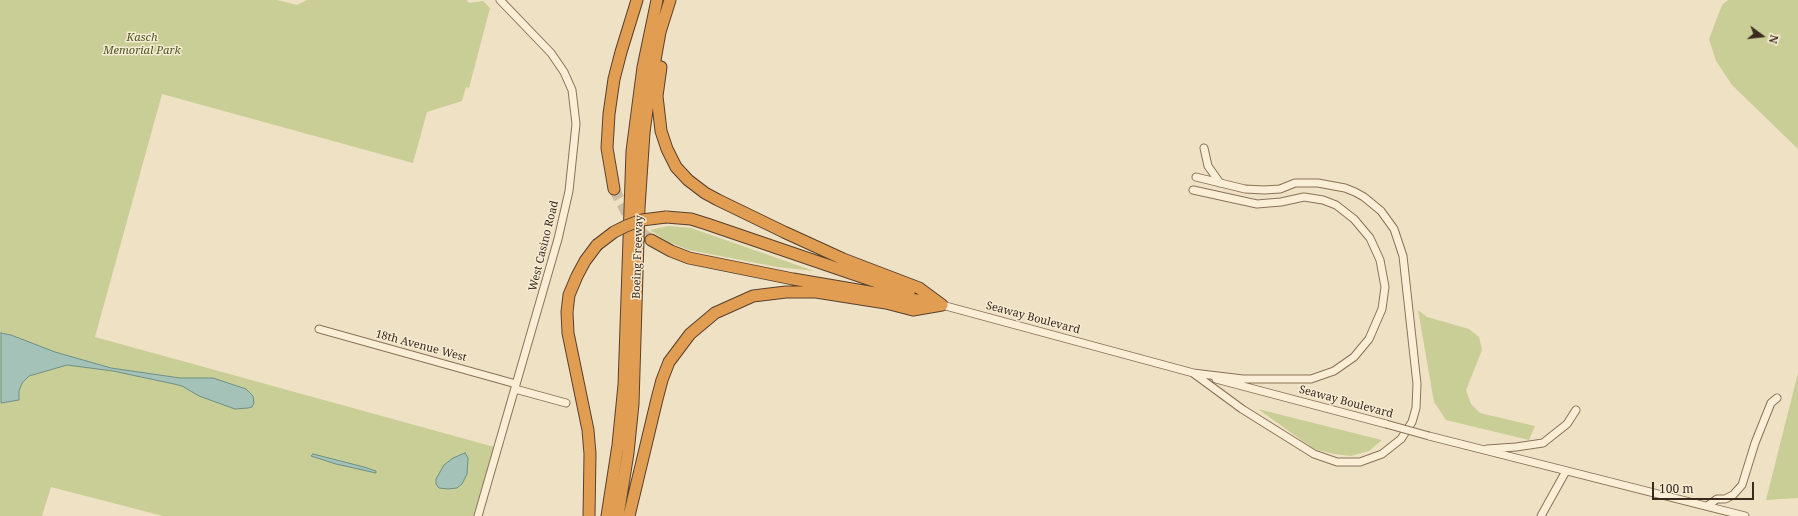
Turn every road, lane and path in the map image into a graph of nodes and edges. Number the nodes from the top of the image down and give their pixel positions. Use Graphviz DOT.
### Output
graph roads {
  1 [pos="500,0"];
  2 [pos="637,0"];
  3 [pos="657,0"];
  4 [pos="671,0"];
  5 [pos="1204,148"];
  6 [pos="1196,177"];
  7 [pos="1220,183"];
  8 [pos="614,189"];
  9 [pos="1193,190"];
  10 [pos="651,240"];
  11 [pos="942,305"];
  12 [pos="319,330"];
  13 [pos="1193,373"];
  14 [pos="516,386"];
  15 [pos="1777,398"];
  16 [pos="566,403"];
  17 [pos="1576,410"];
  18 [pos="1481,449"];
  19 [pos="1566,471"];
  20 [pos="1707,506"];
  21 [pos="478,516"];
  22 [pos="589,516"];
  23 [pos="607,516"];
  24 [pos="618,516"];
  25 [pos="629,516"];
  26 [pos="1541,516"];
  27 [pos="1745,516"];
  1 -- 14 [label="street, West Casino Road"];
  2 -- 8 [label="highway"];
  3 -- 23 [label="highway, Boeing Freeway"];
  4 -- 11 [label="highway"];
  4 -- 24 [label="highway, Boeing Freeway"];
  5 -- 7 [label="street"];
  6 -- 7 [label="street"];
  7 -- 13 [label="street"];
  9 -- 13 [label="street"];
  10 -- 11 [label="highway"];
  11 -- 13 [label="street, Seaway Boulevard"];
  11 -- 22 [label="highway, bridge"];
  11 -- 25 [label="highway"];
  12 -- 14 [label="street, 18th Avenue West"];
  13 -- 18 [label="street, Seaway Boulevard, bridge"];
  14 -- 16 [label="street, 18th Avenue West"];
  14 -- 21 [label="street, West Casino Road"];
  15 -- 20 [label="street"];
  17 -- 18 [label="street"];
  18 -- 19 [label="street, Seaway Boulevard"];
  19 -- 20 [label="street, Seaway Boulevard"];
  19 -- 26 [label="street"];
  20 -- 27 [label="street, Seaway Boulevard"];
}
